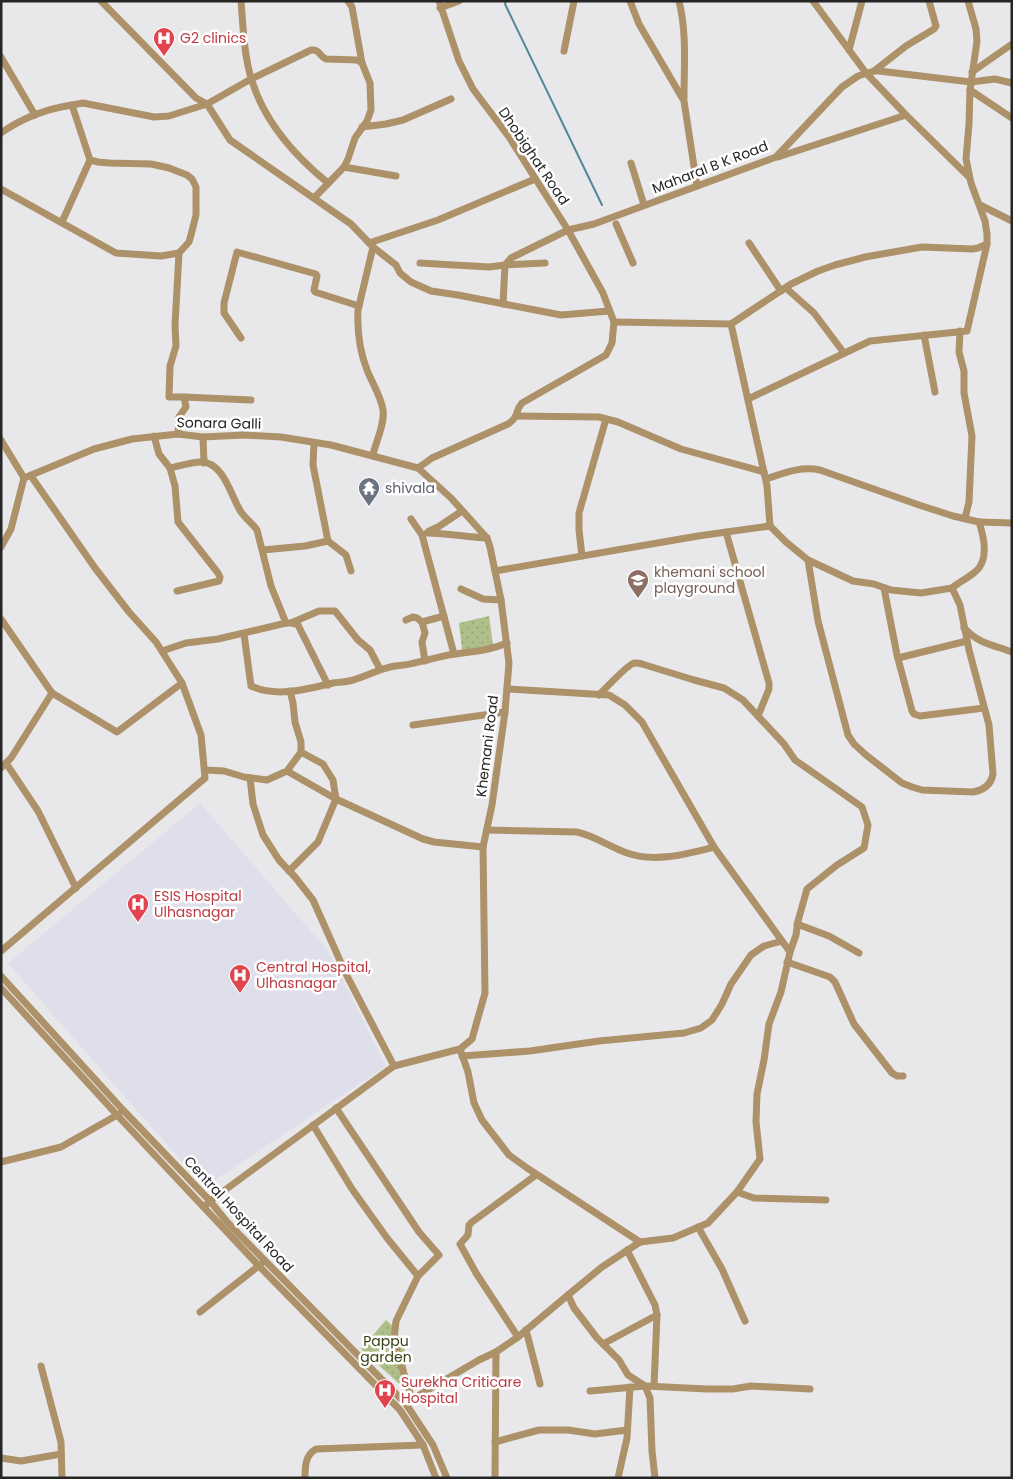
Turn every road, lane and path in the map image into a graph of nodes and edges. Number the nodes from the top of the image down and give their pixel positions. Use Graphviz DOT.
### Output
graph roads {
  1 [pos="101,1"];
  2 [pos="241,1"];
  3 [pos="348,1"];
  4 [pos="459,1"];
  5 [pos="574,1"];
  6 [pos="630,1"];
  7 [pos="680,1"];
  8 [pos="813,1"];
  9 [pos="862,1"];
  10 [pos="929,1"];
  11 [pos="968,1"];
  12 [pos="440,5"];
  13 [pos="1012,44"];
  14 [pos="848,50"];
  15 [pos="564,51"];
  16 [pos="1,57"];
  17 [pos="362,63"];
  18 [pos="874,71"];
  19 [pos="972,72"];
  20 [pos="866,73"];
  21 [pos="251,79"];
  22 [pos="1012,83"];
  23 [pos="971,86"];
  24 [pos="451,99"];
  25 [pos="684,101"];
  26 [pos="207,104"];
  27 [pos="72,105"];
  28 [pos="35,115"];
  29 [pos="906,115"];
  30 [pos="1012,118"];
  31 [pos="362,127"];
  32 [pos="1,133"];
  33 [pos="776,157"];
  34 [pos="90,160"];
  35 [pos="631,163"];
  36 [pos="344,167"];
  37 [pos="396,176"];
  38 [pos="969,177"];
  39 [pos="535,179"];
  40 [pos="328,183"];
  41 [pos="697,186"];
  42 [pos="1,189"];
  43 [pos="314,198"];
  44 [pos="644,205"];
  45 [pos="980,205"];
  46 [pos="1012,221"];
  47 [pos="62,222"];
  48 [pos="616,224"];
  49 [pos="568,230"];
  50 [pos="749,244"];
  51 [pos="987,244"];
  52 [pos="371,245"];
  53 [pos="179,253"];
  54 [pos="420,263"];
  55 [pos="545,263"];
  56 [pos="633,263"];
  57 [pos="505,265"];
  58 [pos="783,289"];
  59 [pos="503,304"];
  60 [pos="359,306"];
  61 [pos="609,311"];
  62 [pos="614,322"];
  63 [pos="731,324"];
  64 [pos="960,331"];
  65 [pos="924,335"];
  66 [pos="241,338"];
  67 [pos="844,354"];
  68 [pos="935,392"];
  69 [pos="184,397"];
  70 [pos="748,399"];
  71 [pos="251,400"];
  72 [pos="516,416"];
  73 [pos="606,419"];
  74 [pos="178,434"];
  75 [pos="154,436"];
  76 [pos="203,437"];
  77 [pos="1,440"];
  78 [pos="314,442"];
  79 [pos="373,455"];
  80 [pos="204,462"];
  81 [pos="170,468"];
  82 [pos="418,468"];
  83 [pos="765,476"];
  84 [pos="28,477"];
  85 [pos="462,511"];
  86 [pos="965,518"];
  87 [pos="411,519"];
  88 [pos="979,522"];
  89 [pos="1012,523"];
  90 [pos="770,526"];
  91 [pos="726,532"];
  92 [pos="425,534"];
  93 [pos="486,538"];
  94 [pos="328,541"];
  95 [pos="1,546"];
  96 [pos="263,550"];
  97 [pos="582,556"];
  98 [pos="808,560"];
  99 [pos="351,571"];
  100 [pos="495,571"];
  101 [pos="884,588"];
  102 [pos="952,588"];
  103 [pos="461,589"];
  104 [pos="177,591"];
  105 [pos="501,600"];
  106 [pos="444,616"];
  107 [pos="1,618"];
  108 [pos="406,620"];
  109 [pos="422,622"];
  110 [pos="289,623"];
  111 [pos="964,627"];
  112 [pos="244,634"];
  113 [pos="967,641"];
  114 [pos="507,643"];
  115 [pos="162,651"];
  116 [pos="1012,652"];
  117 [pos="454,654"];
  118 [pos="898,658"];
  119 [pos="425,661"];
  120 [pos="380,669"];
  121 [pos="182,683"];
  122 [pos="328,685"];
  123 [pos="507,688"];
  124 [pos="290,691"];
  125 [pos="52,693"];
  126 [pos="599,695"];
  127 [pos="984,708"];
  128 [pos="505,712"];
  129 [pos="758,716"];
  130 [pos="413,725"];
  131 [pos="301,752"];
  132 [pos="4,766"];
  133 [pos="205,770"];
  134 [pos="287,771"];
  135 [pos="250,778"];
  136 [pos="336,798"];
  137 [pos="487,830"];
  138 [pos="483,847"];
  139 [pos="714,847"];
  140 [pos="289,871"];
  141 [pos="76,888"];
  142 [pos="797,924"];
  143 [pos="782,940"];
  144 [pos="1,951"];
  145 [pos="790,952"];
  146 [pos="859,953"];
  147 [pos="787,962"];
  148 [pos="1,976"];
  149 [pos="1,988"];
  150 [pos="461,1052"];
  151 [pos="394,1066"];
  152 [pos="903,1076"];
  153 [pos="336,1108"];
  154 [pos="120,1113"];
  155 [pos="313,1125"];
  156 [pos="1,1162"];
  157 [pos="536,1175"];
  158 [pos="737,1192"];
  159 [pos="826,1200"];
  160 [pos="210,1201"];
  161 [pos="204,1207"];
  162 [pos="698,1228"];
  163 [pos="640,1242"];
  164 [pos="628,1250"];
  165 [pos="262,1263"];
  166 [pos="418,1276"];
  167 [pos="568,1295"];
  168 [pos="200,1312"];
  169 [pos="657,1315"];
  170 [pos="745,1321"];
  171 [pos="526,1330"];
  172 [pos="518,1337"];
  173 [pos="603,1344"];
  174 [pos="496,1352"];
  175 [pos="40,1366"];
  176 [pos="540,1384"];
  177 [pos="645,1386"];
  178 [pos="654,1386"];
  179 [pos="630,1387"];
  180 [pos="810,1389"];
  181 [pos="590,1391"];
  182 [pos="412,1399"];
  183 [pos="406,1404"];
  184 [pos="400,1410"];
  185 [pos="627,1430"];
  186 [pos="495,1442"];
  187 [pos="423,1446"];
  188 [pos="61,1454"];
  189 [pos="1,1458"];
  190 [pos="62,1478"];
  191 [pos="305,1478"];
  192 [pos="436,1478"];
  193 [pos="447,1478"];
  194 [pos="495,1478"];
  195 [pos="618,1478"];
  196 [pos="655,1478"];
  1 -- 26 [label="street"];
  2 -- 21 [label="street"];
  3 -- 17 [label="street"];
  4 -- 12 [label="street"];
  5 -- 15 [label="street"];
  6 -- 25 [label="street"];
  7 -- 25 [label="street"];
  8 -- 14 [label="street"];
  9 -- 14 [label="street"];
  10 -- 18 [label="street"];
  11 -- 19 [label="street"];
  12 -- 39 [label="street, Dhobighat Road"];
  13 -- 19 [label="street"];
  14 -- 20 [label="street"];
  16 -- 28 [label="street"];
  17 -- 21 [label="street"];
  17 -- 31 [label="street"];
  18 -- 20 [label="street, Maharal B K Road"];
  18 -- 23 [label="street, Maharal B K Road"];
  19 -- 23 [label="street"];
  20 -- 29 [label="street"];
  20 -- 33 [label="street, Maharal B K Road"];
  21 -- 26 [label="street"];
  21 -- 40 [label="street"];
  22 -- 23 [label="street, Maharal B K Road"];
  23 -- 30 [label="street"];
  23 -- 38 [label="street"];
  24 -- 31 [label="street"];
  25 -- 41 [label="street"];
  26 -- 27 [label="street"];
  26 -- 43 [label="street"];
  27 -- 28 [label="street"];
  27 -- 34 [label="street"];
  28 -- 32 [label="street"];
  29 -- 33 [label="street"];
  29 -- 38 [label="street"];
  31 -- 36 [label="street"];
  33 -- 41 [label="street, Maharal B K Road"];
  34 -- 47 [label="street"];
  34 -- 53 [label="street"];
  35 -- 44 [label="street"];
  36 -- 37 [label="street"];
  36 -- 40 [label="street"];
  38 -- 45 [label="street"];
  39 -- 49 [label="street, Dhobighat Road"];
  39 -- 52 [label="street"];
  40 -- 43 [label="street"];
  41 -- 44 [label="street, Maharal B K Road"];
  42 -- 47 [label="street"];
  43 -- 52 [label="street"];
  44 -- 49 [label="street, Maharal B K Road"];
  45 -- 46 [label="street"];
  45 -- 51 [label="street"];
  47 -- 53 [label="street"];
  48 -- 56 [label="street"];
  49 -- 57 [label="street, Maharal B K Road"];
  49 -- 61 [label="street, Dhobighat Road"];
  50 -- 58 [label="street"];
  51 -- 58 [label="street"];
  51 -- 64 [label="street"];
  52 -- 59 [label="street"];
  52 -- 60 [label="street"];
  53 -- 69 [label="street"];
  54 -- 57 [label="street"];
  55 -- 57 [label="street"];
  57 -- 59 [label="street"];
  58 -- 63 [label="street"];
  58 -- 67 [label="street"];
  59 -- 61 [label="street"];
  60 -- 66 [label="street"];
  60 -- 79 [label="street"];
  61 -- 62 [label="street, Dhobighat Road"];
  62 -- 63 [label="street"];
  62 -- 72 [label="street"];
  63 -- 70 [label="street"];
  64 -- 65 [label="street"];
  64 -- 86 [label="street"];
  65 -- 67 [label="street"];
  65 -- 68 [label="street"];
  67 -- 70 [label="street"];
  69 -- 71 [label="street"];
  69 -- 74 [label="street"];
  70 -- 83 [label="street"];
  72 -- 73 [label="street"];
  72 -- 82 [label="street"];
  73 -- 83 [label="street"];
  73 -- 97 [label="street"];
  74 -- 75 [label="street, Sonara Galli"];
  74 -- 76 [label="street, Sonara Galli"];
  75 -- 81 [label="street"];
  75 -- 84 [label="street, Sonara Galli"];
  76 -- 78 [label="street, Sonara Galli"];
  76 -- 80 [label="street"];
  77 -- 84 [label="street"];
  78 -- 79 [label="street, Sonara Galli"];
  78 -- 94 [label="street"];
  79 -- 82 [label="street, Sonara Galli"];
  80 -- 81 [label="street"];
  80 -- 96 [label="street"];
  81 -- 104 [label="street"];
  82 -- 85 [label="street, Khemani Road"];
  83 -- 86 [label="street"];
  83 -- 90 [label="street"];
  84 -- 95 [label="street"];
  84 -- 115 [label="street"];
  85 -- 92 [label="street"];
  85 -- 93 [label="street, Khemani Road"];
  86 -- 88 [label="street"];
  87 -- 92 [label="street"];
  88 -- 89 [label="street"];
  88 -- 102 [label="street"];
  90 -- 91 [label="street"];
  90 -- 98 [label="street"];
  91 -- 97 [label="street"];
  91 -- 129 [label="street"];
  92 -- 93 [label="street"];
  92 -- 106 [label="street"];
  93 -- 100 [label="street, Khemani Road"];
  94 -- 96 [label="street"];
  94 -- 99 [label="street"];
  96 -- 110 [label="street"];
  97 -- 100 [label="street"];
  98 -- 101 [label="street"];
  98 -- 127 [label="street"];
  100 -- 105 [label="street, Khemani Road"];
  101 -- 102 [label="street"];
  101 -- 118 [label="street"];
  102 -- 111 [label="street"];
  103 -- 105 [label="street"];
  105 -- 114 [label="street, Khemani Road"];
  106 -- 109 [label="street"];
  106 -- 117 [label="street"];
  107 -- 125 [label="street"];
  108 -- 109 [label="street"];
  109 -- 119 [label="street"];
  110 -- 112 [label="street"];
  110 -- 120 [label="street"];
  110 -- 122 [label="street"];
  111 -- 113 [label="street"];
  111 -- 116 [label="street"];
  112 -- 115 [label="street"];
  112 -- 124 [label="street"];
  113 -- 118 [label="street"];
  113 -- 127 [label="street"];
  114 -- 117 [label="street"];
  114 -- 123 [label="street, Khemani Road"];
  115 -- 121 [label="street"];
  117 -- 119 [label="street"];
  118 -- 127 [label="street"];
  119 -- 120 [label="street"];
  120 -- 122 [label="street"];
  121 -- 125 [label="street"];
  121 -- 133 [label="street"];
  122 -- 124 [label="street"];
  123 -- 126 [label="street"];
  123 -- 128 [label="street, Khemani Road"];
  124 -- 131 [label="street"];
  125 -- 132 [label="street"];
  126 -- 129 [label="street"];
  126 -- 139 [label="street"];
  128 -- 130 [label="street"];
  128 -- 137 [label="street, Khemani Road"];
  129 -- 142 [label="street"];
  131 -- 134 [label="street"];
  131 -- 136 [label="street"];
  132 -- 141 [label="street"];
  133 -- 135 [label="street"];
  133 -- 141 [label="street"];
  134 -- 135 [label="street"];
  134 -- 136 [label="street"];
  135 -- 140 [label="street"];
  136 -- 138 [label="street"];
  136 -- 140 [label="street"];
  137 -- 138 [label="street, Khemani Road"];
  137 -- 139 [label="street"];
  138 -- 150 [label="street, Khemani Road"];
  139 -- 143 [label="street"];
  140 -- 151 [label="street"];
  141 -- 144 [label="street"];
  142 -- 145 [label="street"];
  142 -- 146 [label="street"];
  143 -- 145 [label="street"];
  143 -- 150 [label="street"];
  145 -- 147 [label="street"];
  147 -- 152 [label="street"];
  147 -- 158 [label="street"];
  148 -- 154 [label="street, Central Hospital Road"];
  149 -- 154 [label="street, Central Hospital Road"];
  150 -- 151 [label="street"];
  150 -- 157 [label="street"];
  151 -- 153 [label="street"];
  153 -- 155 [label="street"];
  153 -- 166 [label="street"];
  154 -- 156 [label="street"];
  154 -- 160 [label="street, Central Hospital Road"];
  154 -- 161 [label="street, Central Hospital Road"];
  155 -- 160 [label="street"];
  155 -- 166 [label="street"];
  157 -- 163 [label="street"];
  157 -- 172 [label="street"];
  158 -- 159 [label="street"];
  158 -- 162 [label="street"];
  160 -- 161 [label="street"];
  160 -- 165 [label="street, Central Hospital Road"];
  161 -- 165 [label="street, Central Hospital Road"];
  162 -- 163 [label="street"];
  162 -- 170 [label="street"];
  163 -- 164 [label="street"];
  164 -- 167 [label="street"];
  164 -- 169 [label="street"];
  165 -- 168 [label="street"];
  165 -- 183 [label="street, Central Hospital Road"];
  165 -- 184 [label="street, Central Hospital Road"];
  166 -- 182 [label="street"];
  167 -- 171 [label="street"];
  167 -- 173 [label="street"];
  169 -- 173 [label="street"];
  169 -- 178 [label="street"];
  171 -- 172 [label="street"];
  171 -- 176 [label="street"];
  172 -- 174 [label="street"];
  173 -- 177 [label="street"];
  174 -- 182 [label="street"];
  174 -- 186 [label="street"];
  175 -- 188 [label="street"];
  177 -- 178 [label="street"];
  177 -- 179 [label="street"];
  177 -- 196 [label="street"];
  178 -- 180 [label="street"];
  179 -- 181 [label="street"];
  179 -- 185 [label="street"];
  182 -- 183 [label="street"];
  183 -- 184 [label="street"];
  183 -- 193 [label="street, Central Hospital Road"];
  184 -- 187 [label="street, Central Hospital Road"];
  185 -- 186 [label="street"];
  185 -- 195 [label="street"];
  186 -- 194 [label="street"];
  187 -- 191 [label="street"];
  187 -- 192 [label="street, Central Hospital Road"];
  188 -- 189 [label="street"];
  188 -- 190 [label="street"];
}
